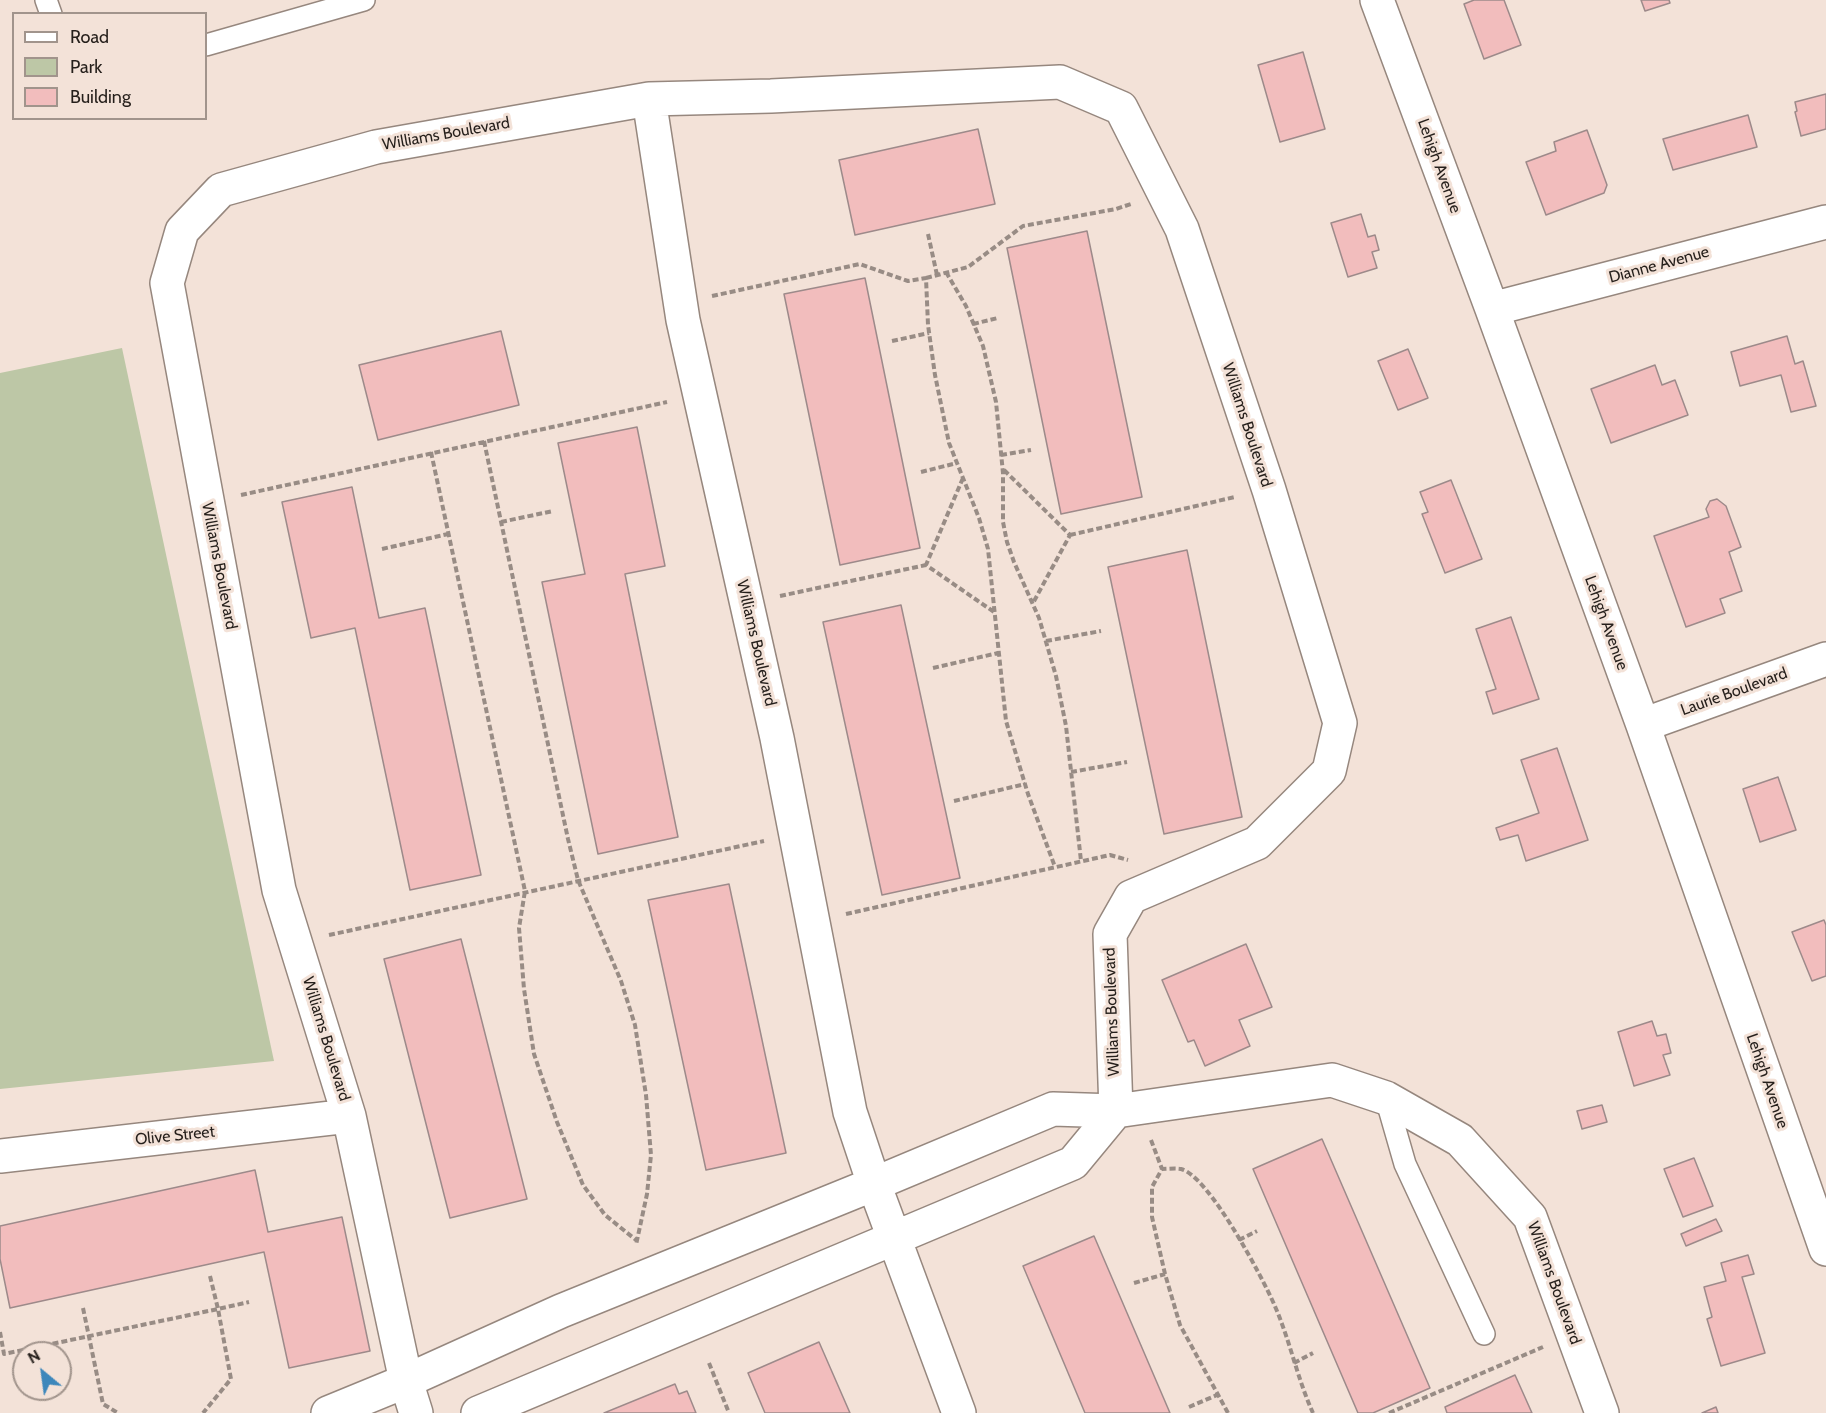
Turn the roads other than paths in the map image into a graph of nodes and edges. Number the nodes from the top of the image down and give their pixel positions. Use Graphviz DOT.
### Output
graph roads {
  1 [pos="364,0"];
  2 [pos="1377,0"];
  3 [pos="207,45"];
  4 [pos="649,99"];
  5 [pos="1826,222"];
  6 [pos="1492,309"];
  7 [pos="1826,659"];
  8 [pos="1643,725"];
  9 [pos="1386,1098"];
  10 [pos="1116,1111"];
  11 [pos="349,1116"];
  12 [pos="0,1156"];
  13 [pos="874,1184"];
  14 [pos="894,1239"];
  15 [pos="1826,1249"];
  16 [pos="1484,1334"];
  17 [pos="405,1381"];
  18 [pos="332,1412"];
  19 [pos="416,1413"];
  20 [pos="478,1413"];
  21 [pos="959,1413"];
  22 [pos="1602,1413"];
  1 -- 3 [label="lane"];
  2 -- 6 [label="street, Lehigh Avenue"];
  4 -- 10 [label="street, Williams Boulevard"];
  4 -- 11 [label="street, Williams Boulevard"];
  4 -- 13 [label="street, Williams Boulevard"];
  5 -- 6 [label="street, Dianne Avenue"];
  6 -- 8 [label="street, Lehigh Avenue"];
  7 -- 8 [label="street, Laurie Boulevard"];
  8 -- 15 [label="street, Lehigh Avenue"];
  9 -- 10 [label="street, Williams Boulevard"];
  9 -- 16 [label="lane"];
  9 -- 22 [label="street, Williams Boulevard"];
  10 -- 13 [label="street, Williams Boulevard"];
  10 -- 14 [label="street"];
  11 -- 12 [label="street, Olive Street"];
  11 -- 17 [label="street, Williams Boulevard"];
  13 -- 14 [label="street, Williams Boulevard"];
  13 -- 17 [label="street, Williams Boulevard"];
  14 -- 20 [label="street"];
  14 -- 21 [label="street, Williams Boulevard"];
  17 -- 18 [label="street, Williams Boulevard"];
  17 -- 19 [label="street, Williams Boulevard"];
}
